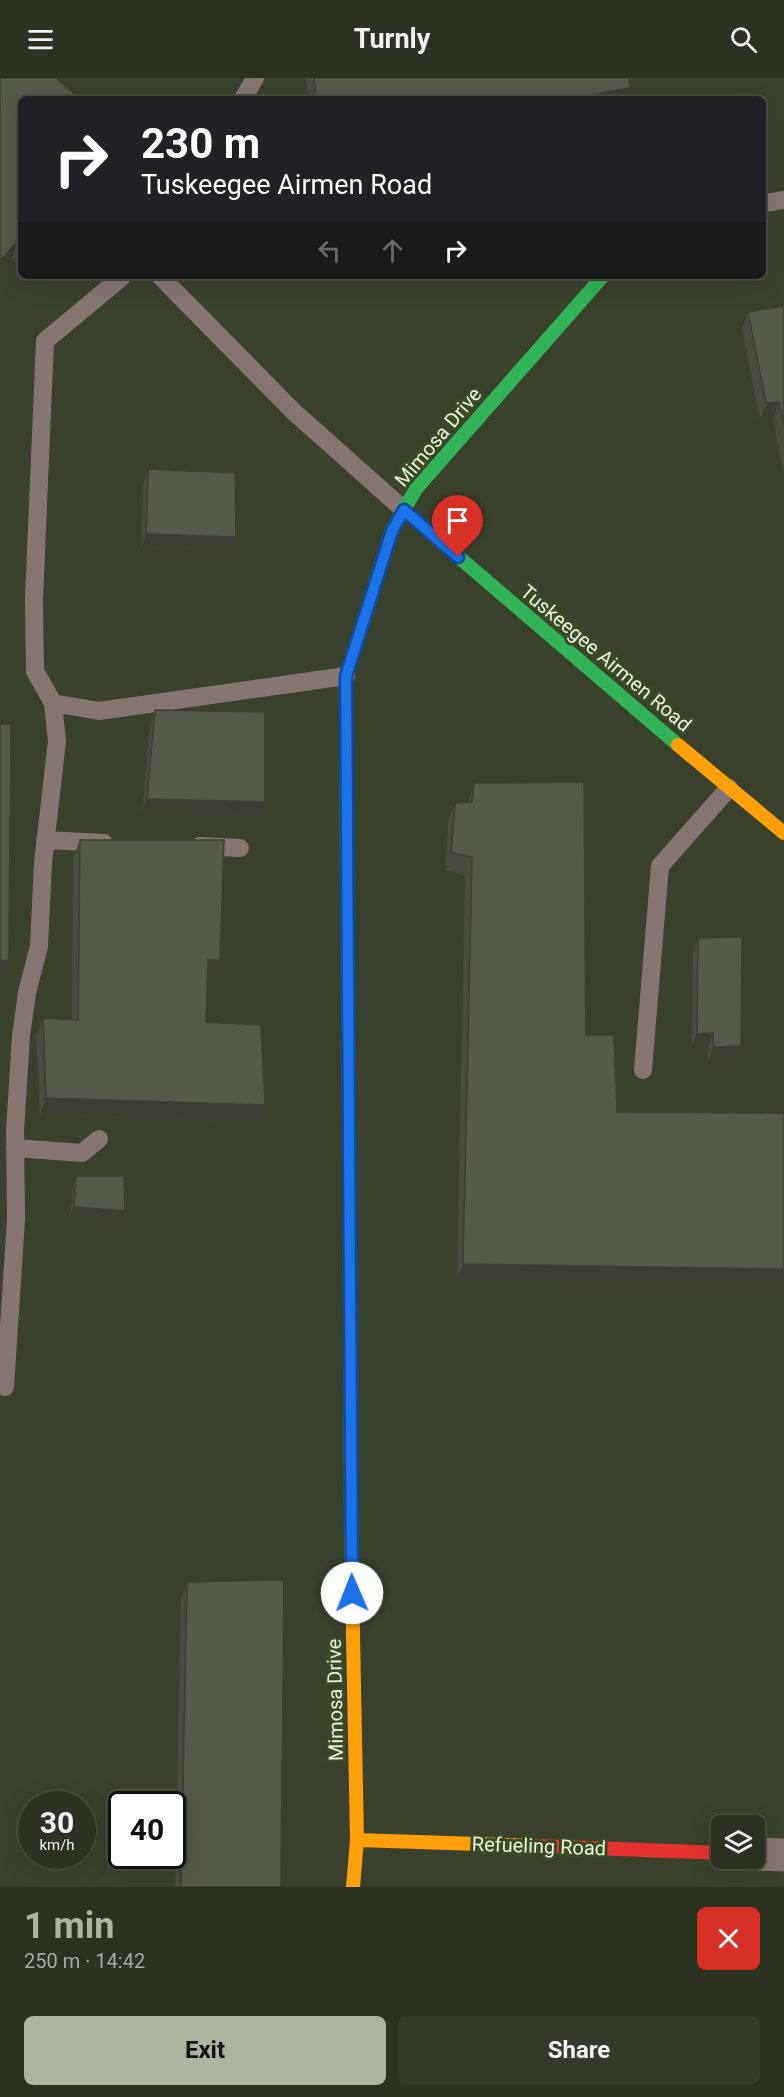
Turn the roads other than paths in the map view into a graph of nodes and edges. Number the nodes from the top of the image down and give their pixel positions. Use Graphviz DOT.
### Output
graph roads {
  1 [pos="255,78"];
  2 [pos="245,96"];
  3 [pos="784,200"];
  4 [pos="766,203"];
  5 [pos="119,279"];
  6 [pos="163,279"];
  7 [pos="600,279"];
  8 [pos="404,510"];
  9 [pos="346,676"];
  10 [pos="53,703"];
  11 [pos="729,788"];
  12 [pos="784,833"];
  13 [pos="45,840"];
  14 [pos="125,843"];
  15 [pos="183,846"];
  16 [pos="240,848"];
  17 [pos="643,1070"];
  18 [pos="99,1139"];
  19 [pos="15,1148"];
  20 [pos="5,1387"];
  21 [pos="357,1840"];
  22 [pos="711,1853"];
  23 [pos="765,1854"];
  24 [pos="784,1855"];
  25 [pos="353,1887"];
  1 -- 2 [label="lane"];
  3 -- 4 [label="lane"];
  5 -- 10 [label="lane"];
  6 -- 8 [label="lane"];
  7 -- 8 [label="street, Mimosa Drive"];
  8 -- 9 [label="street, Mimosa Drive"];
  8 -- 11 [label="street, Tuskeegee Airmen Road"];
  9 -- 10 [label="lane"];
  9 -- 21 [label="street, Mimosa Drive"];
  10 -- 13 [label="lane"];
  11 -- 12 [label="street, Tuskeegee Airmen Road"];
  11 -- 17 [label="lane"];
  13 -- 14 [label="lane"];
  13 -- 19 [label="lane"];
  15 -- 16 [label="lane"];
  18 -- 19 [label="lane"];
  19 -- 20 [label="lane"];
  21 -- 22 [label="street, Refueling Road"];
  21 -- 25 [label="street, Mimosa Drive"];
  23 -- 24 [label="street"];
}
